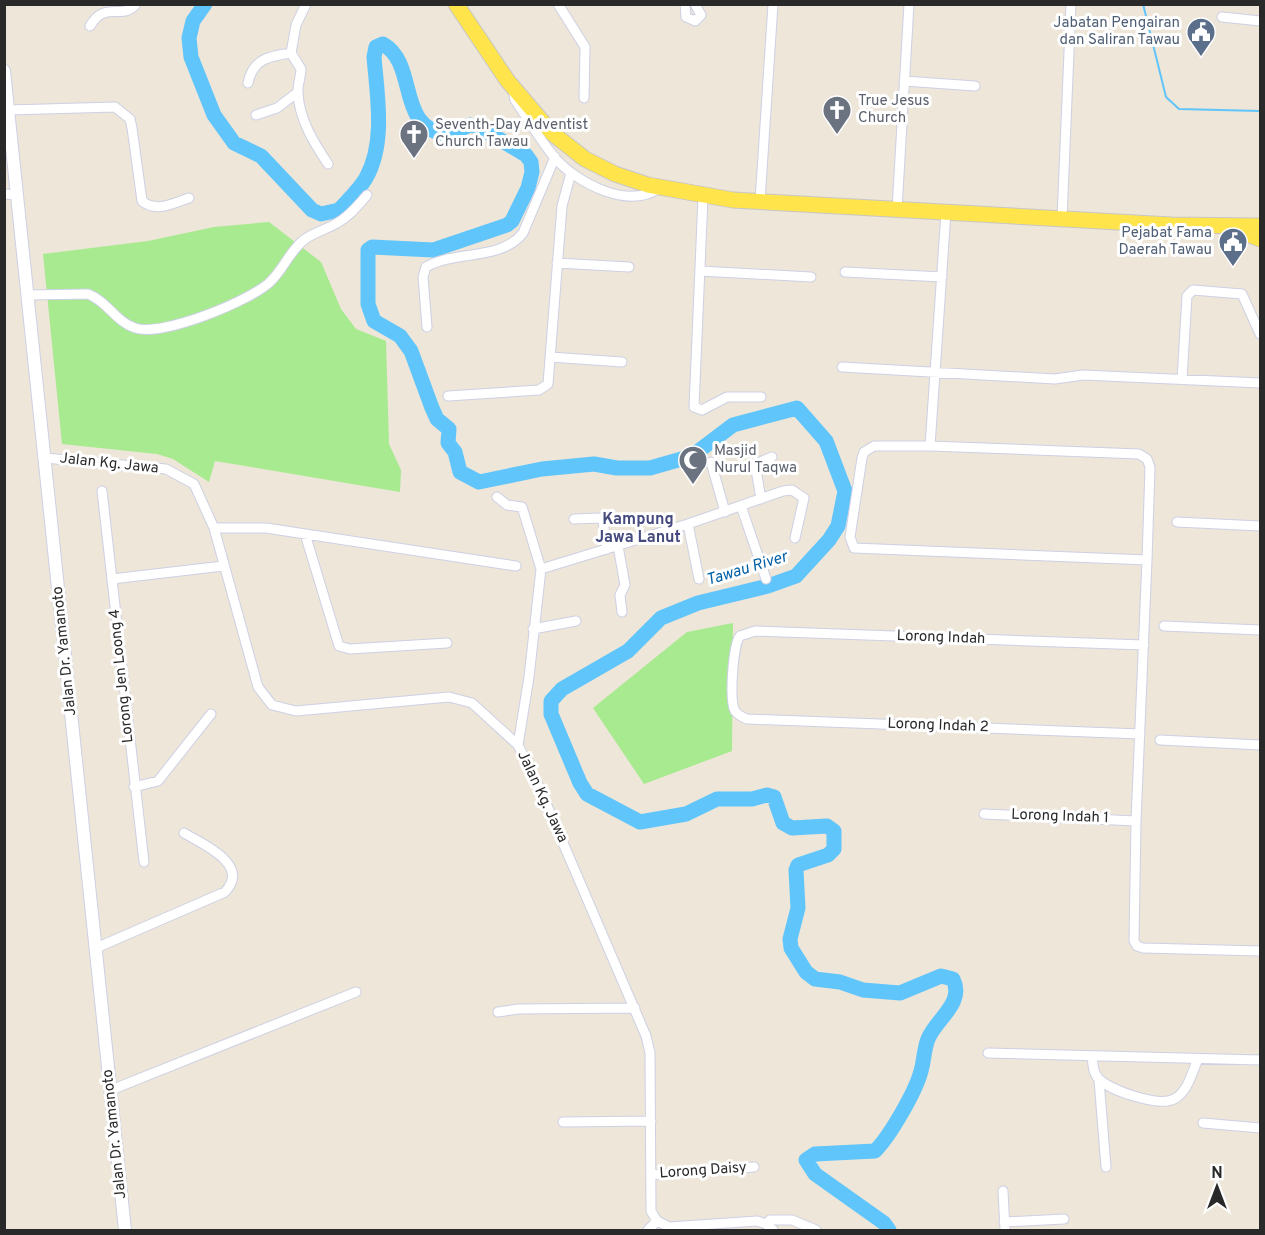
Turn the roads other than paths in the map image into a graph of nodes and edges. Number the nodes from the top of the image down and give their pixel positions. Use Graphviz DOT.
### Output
graph roads {
  1 [pos="136,4"];
  2 [pos="306,4"];
  3 [pos="456,4"];
  4 [pos="558,4"];
  5 [pos="686,4"];
  6 [pos="695,4"];
  7 [pos="773,4"];
  8 [pos="909,4"];
  9 [pos="1071,4"];
  10 [pos="1222,17"];
  11 [pos="1260,21"];
  12 [pos="90,26"];
  13 [pos="291,53"];
  14 [pos="4,71"];
  15 [pos="904,81"];
  16 [pos="248,83"];
  17 [pos="975,86"];
  18 [pos="515,90"];
  19 [pos="298,92"];
  20 [pos="584,98"];
  21 [pos="9,111"];
  22 [pos="256,115"];
  23 [pos="555,157"];
  24 [pos="328,164"];
  25 [pos="571,173"];
  26 [pos="659,188"];
  27 [pos="11,194"];
  28 [pos="368,195"];
  29 [pos="704,196"];
  30 [pos="189,198"];
  31 [pos="760,201"];
  32 [pos="897,209"];
  33 [pos="946,212"];
  34 [pos="1062,218"];
  35 [pos="1257,233"];
  36 [pos="557,263"];
  37 [pos="629,267"];
  38 [pos="700,271"];
  39 [pos="845,272"];
  40 [pos="811,277"];
  41 [pos="942,277"];
  42 [pos="28,294"];
  43 [pos="427,327"];
  44 [pos="1260,334"];
  45 [pos="550,357"];
  46 [pos="622,362"];
  47 [pos="842,367"];
  48 [pos="935,372"];
  49 [pos="1182,379"];
  50 [pos="1260,382"];
  51 [pos="448,396"];
  52 [pos="761,397"];
  53 [pos="930,446"];
  54 [pos="772,457"];
  55 [pos="45,458"];
  56 [pos="711,462"];
  57 [pos="102,491"];
  58 [pos="497,497"];
  59 [pos="761,499"];
  60 [pos="741,506"];
  61 [pos="725,512"];
  62 [pos="574,519"];
  63 [pos="1177,522"];
  64 [pos="688,524"];
  65 [pos="1260,526"];
  66 [pos="214,528"];
  67 [pos="305,534"];
  68 [pos="795,538"];
  69 [pos="618,546"];
  70 [pos="607,549"];
  71 [pos="1148,560"];
  72 [pos="223,566"];
  73 [pos="516,566"];
  74 [pos="541,569"];
  75 [pos="112,579"];
  76 [pos="699,579"];
  77 [pos="766,579"];
  78 [pos="622,612"];
  79 [pos="576,621"];
  80 [pos="1164,626"];
  81 [pos="533,629"];
  82 [pos="1260,630"];
  83 [pos="447,643"];
  84 [pos="1144,645"];
  85 [pos="737,713"];
  86 [pos="211,714"];
  87 [pos="1140,734"];
  88 [pos="1160,740"];
  89 [pos="518,745"];
  90 [pos="1260,745"];
  91 [pos="134,787"];
  92 [pos="984,814"];
  93 [pos="1136,820"];
  94 [pos="184,833"];
  95 [pos="144,862"];
  96 [pos="96,948"];
  97 [pos="1260,951"];
  98 [pos="356,992"];
  99 [pos="635,1008"];
  100 [pos="498,1012"];
  101 [pos="988,1053"];
  102 [pos="1092,1057"];
  103 [pos="1198,1059"];
  104 [pos="1260,1060"];
  105 [pos="1099,1080"];
  106 [pos="111,1090"];
  107 [pos="651,1121"];
  108 [pos="563,1122"];
  109 [pos="1203,1123"];
  110 [pos="1260,1128"];
  111 [pos="754,1167"];
  112 [pos="1106,1167"];
  113 [pos="651,1175"];
  114 [pos="1003,1191"];
  115 [pos="1064,1219"];
  116 [pos="657,1221"];
  117 [pos="1004,1226"];
  118 [pos="721,1227"];
  119 [pos="770,1227"];
  120 [pos="125,1230"];
  121 [pos="648,1230"];
  122 [pos="816,1230"];
  1 -- 12 [label="street"];
  2 -- 13 [label="street"];
  3 -- 18 [label="main road"];
  4 -- 20 [label="street"];
  5 -- 6 [label="street"];
  7 -- 31 [label="street"];
  8 -- 15 [label="street"];
  9 -- 34 [label="street"];
  10 -- 11 [label="street"];
  13 -- 16 [label="street"];
  13 -- 19 [label="street"];
  14 -- 21 [label="street, Jalan Dr. Yamanoto"];
  15 -- 17 [label="street"];
  15 -- 32 [label="street"];
  18 -- 23 [label="street"];
  18 -- 26 [label="main road"];
  19 -- 22 [label="street"];
  19 -- 24 [label="street"];
  21 -- 27 [label="street, Jalan Dr. Yamanoto"];
  21 -- 30 [label="street"];
  23 -- 25 [label="street"];
  23 -- 43 [label="street"];
  25 -- 26 [label="street"];
  25 -- 36 [label="street"];
  26 -- 29 [label="main road"];
  27 -- 42 [label="street, Jalan Dr. Yamanoto"];
  28 -- 42 [label="street"];
  29 -- 31 [label="main road"];
  29 -- 38 [label="street"];
  31 -- 32 [label="main road"];
  32 -- 33 [label="main road"];
  33 -- 34 [label="main road"];
  33 -- 41 [label="street"];
  34 -- 35 [label="main road"];
  36 -- 37 [label="street"];
  36 -- 45 [label="street"];
  38 -- 40 [label="street"];
  38 -- 52 [label="street"];
  39 -- 41 [label="street"];
  41 -- 48 [label="street"];
  42 -- 55 [label="street, Jalan Dr. Yamanoto"];
  44 -- 49 [label="street"];
  45 -- 46 [label="street"];
  45 -- 51 [label="street"];
  47 -- 48 [label="street"];
  48 -- 49 [label="street"];
  48 -- 53 [label="street"];
  49 -- 50 [label="street"];
  53 -- 71 [label="street"];
  53 -- 71 [label="street"];
  54 -- 59 [label="street"];
  55 -- 66 [label="street, Jalan Kg. Jawa"];
  55 -- 96 [label="street, Jalan Dr. Yamanoto"];
  56 -- 61 [label="street"];
  57 -- 75 [label="street, Lorong Jen Loong 4"];
  58 -- 74 [label="street"];
  59 -- 60 [label="street"];
  59 -- 68 [label="street"];
  60 -- 61 [label="street"];
  60 -- 77 [label="street"];
  61 -- 64 [label="street"];
  62 -- 70 [label="street"];
  63 -- 65 [label="street"];
  64 -- 69 [label="street"];
  64 -- 76 [label="street"];
  66 -- 67 [label="street"];
  66 -- 72 [label="street, Jalan Kg. Jawa"];
  67 -- 73 [label="street"];
  67 -- 83 [label="street"];
  69 -- 70 [label="street"];
  69 -- 78 [label="street"];
  70 -- 74 [label="street"];
  71 -- 84 [label="street"];
  72 -- 75 [label="street"];
  72 -- 89 [label="street, Jalan Kg. Jawa"];
  74 -- 81 [label="street"];
  75 -- 91 [label="street, Lorong Jen Loong 4"];
  79 -- 81 [label="street"];
  80 -- 82 [label="street"];
  81 -- 89 [label="street"];
  84 -- 85 [label="street, Lorong Indah"];
  84 -- 87 [label="street"];
  85 -- 87 [label="street, Lorong Indah 2"];
  86 -- 91 [label="street"];
  87 -- 93 [label="street"];
  88 -- 90 [label="street"];
  89 -- 99 [label="street, Jalan Kg. Jawa"];
  91 -- 95 [label="street, Lorong Jen Loong 4"];
  92 -- 93 [label="street, Lorong Indah 1"];
  93 -- 97 [label="street"];
  94 -- 96 [label="street"];
  96 -- 106 [label="street, Jalan Dr. Yamanoto"];
  98 -- 106 [label="street"];
  99 -- 100 [label="street"];
  99 -- 107 [label="street, Jalan Kg. Jawa"];
  101 -- 102 [label="street"];
  102 -- 103 [label="street"];
  102 -- 105 [label="street"];
  103 -- 104 [label="street"];
  103 -- 105 [label="street"];
  105 -- 112 [label="street"];
  106 -- 120 [label="street, Jalan Dr. Yamanoto"];
  107 -- 108 [label="street"];
  107 -- 113 [label="street, Jalan Kg. Jawa"];
  109 -- 110 [label="street"];
  111 -- 113 [label="street, Lorong Daisy"];
  113 -- 116 [label="street, Jalan Kg. Jawa"];
  114 -- 117 [label="street"];
  115 -- 117 [label="street"];
  116 -- 118 [label="street"];
  116 -- 121 [label="street"];
  118 -- 119 [label="street"];
  119 -- 122 [label="street"];
}
